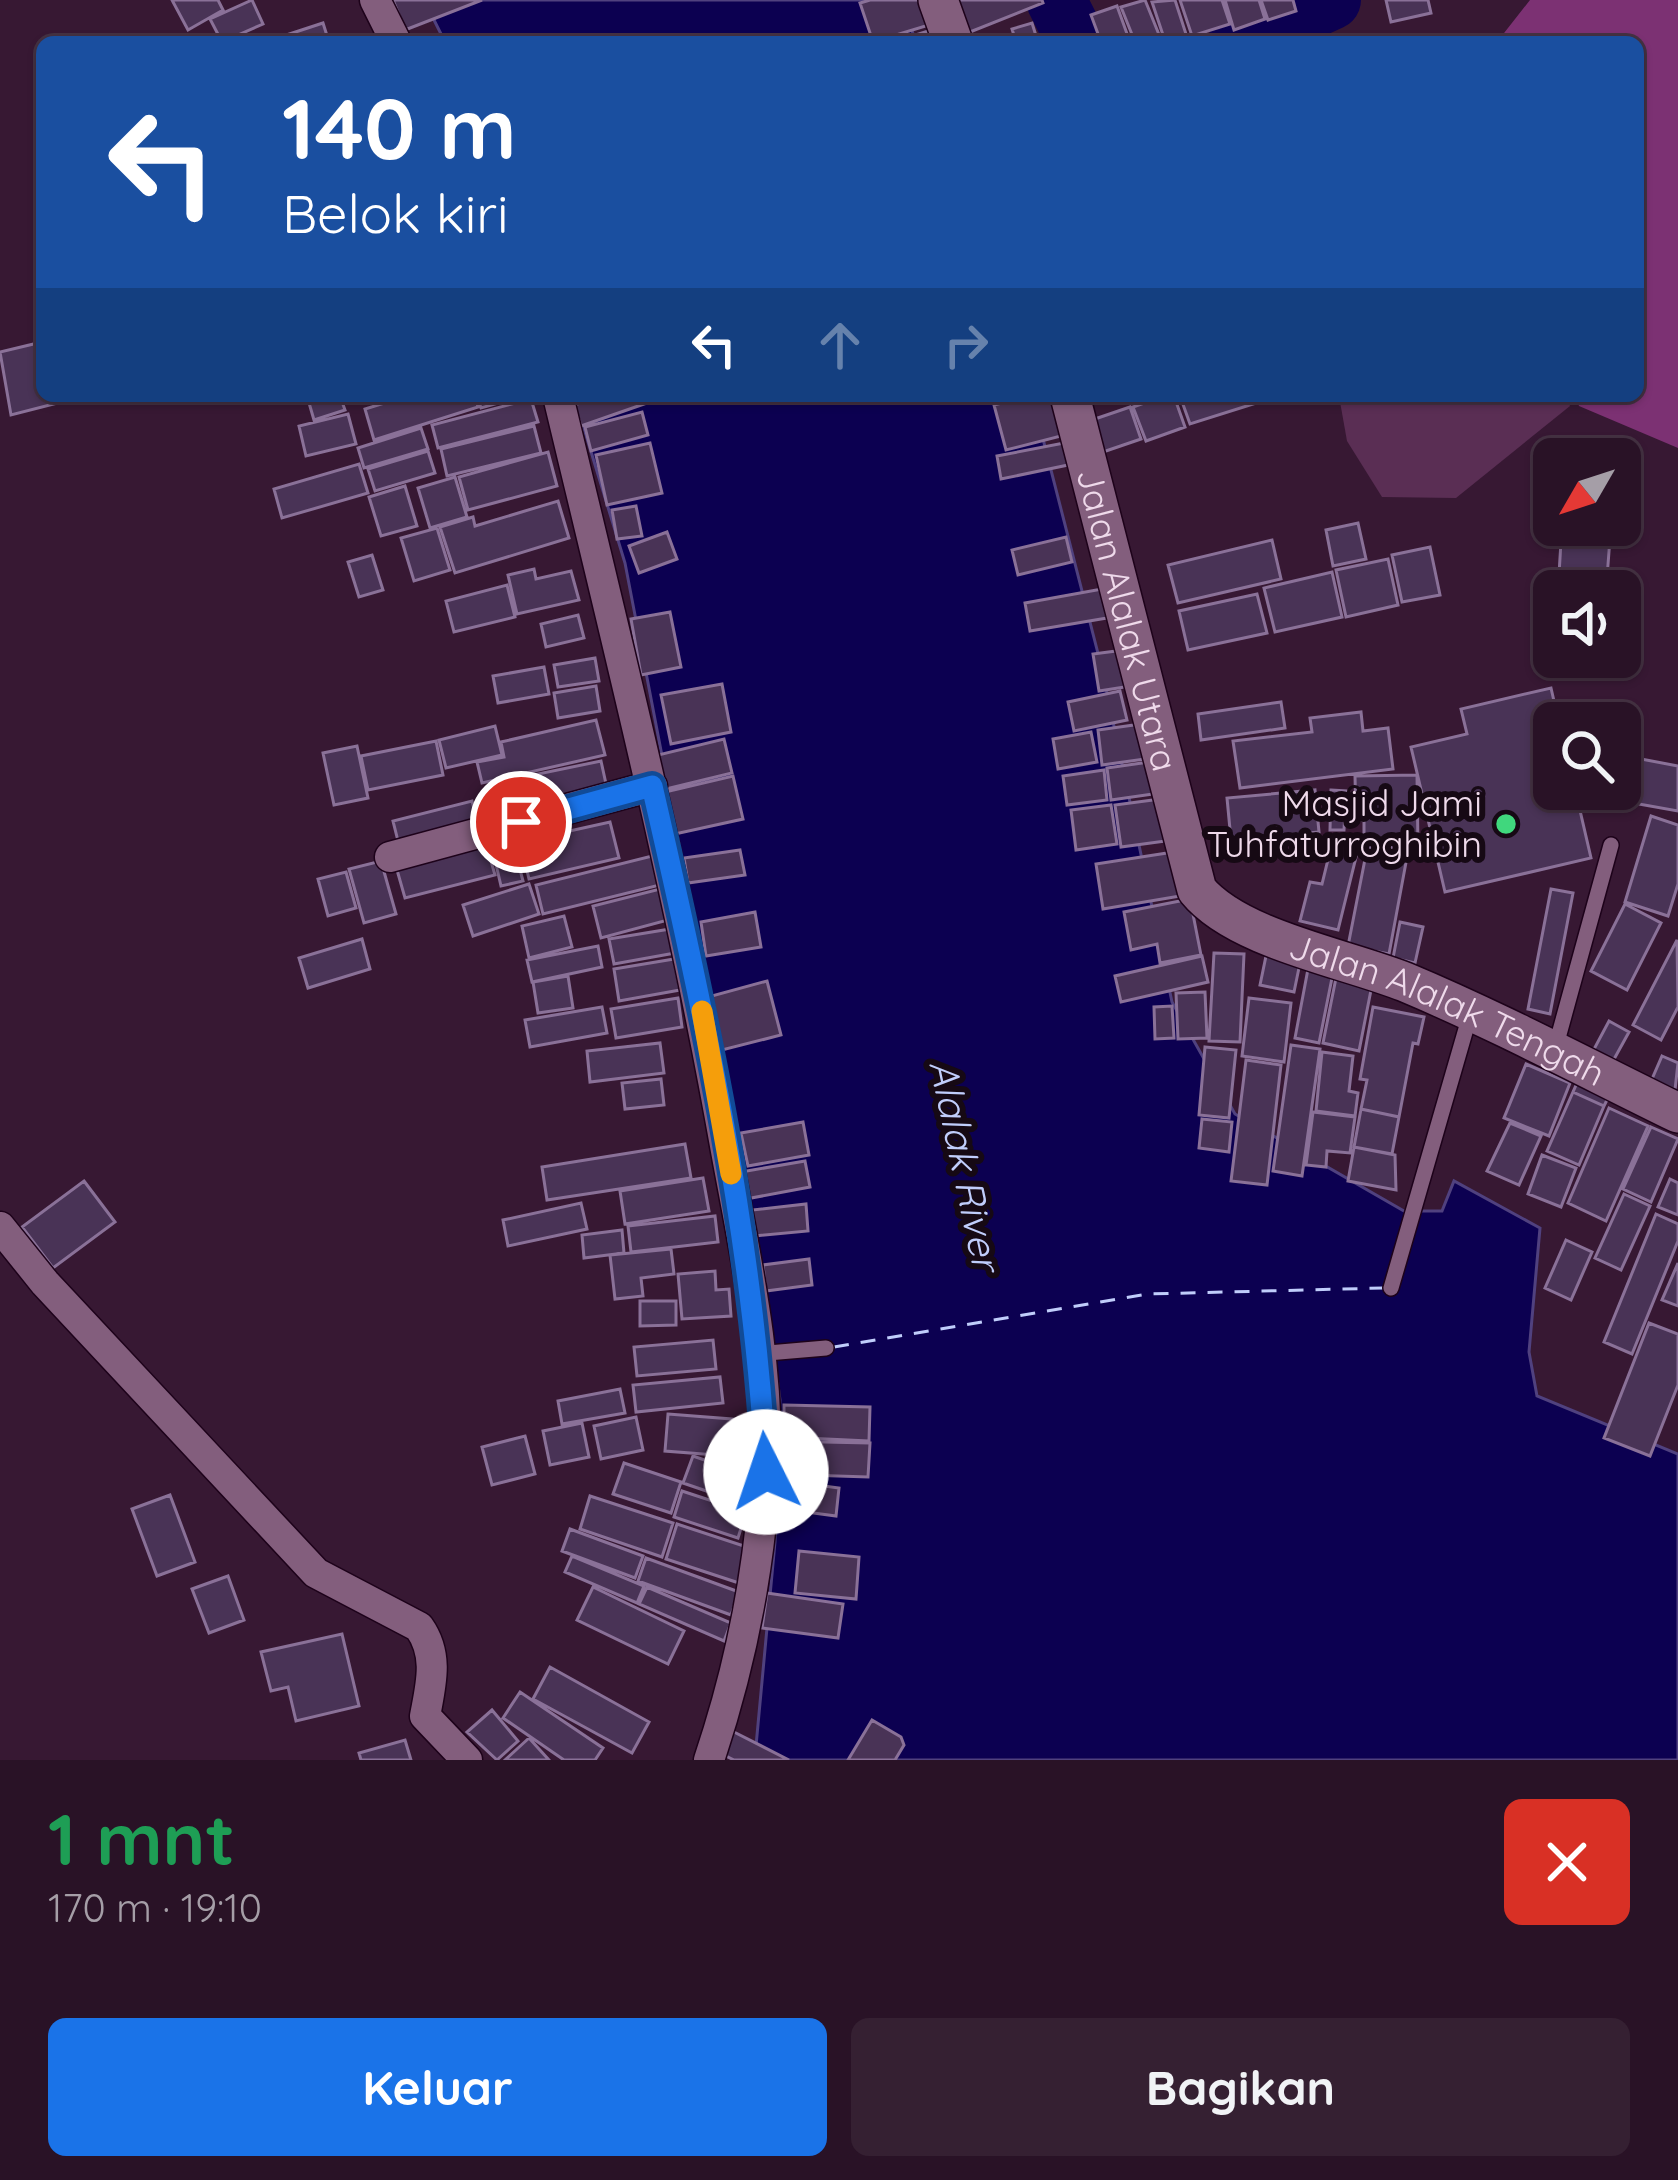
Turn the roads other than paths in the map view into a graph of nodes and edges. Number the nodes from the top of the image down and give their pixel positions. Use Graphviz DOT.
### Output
graph roads {
  1 [pos="375,0"];
  2 [pos="938,0"];
  3 [pos="394,36"];
  4 [pos="951,36"];
  5 [pos="558,402"];
  6 [pos="1072,402"];
  7 [pos="652,786"];
  8 [pos="1611,845"];
  9 [pos="390,857"];
  10 [pos="1214,907"];
  11 [pos="1471,1013"];
  12 [pos="1554,1052"];
  13 [pos="1678,1113"];
  14 [pos="0,1227"];
  15 [pos="1391,1288"];
  16 [pos="826,1348"];
  17 [pos="758,1354"];
  18 [pos="467,1760"];
  19 [pos="709,1760"];
  1 -- 3 [label="street"];
  2 -- 4 [label="street"];
  5 -- 7 [label="street"];
  6 -- 10 [label="street, Jalan Alalak Utara"];
  7 -- 9 [label="street"];
  7 -- 17 [label="street"];
  8 -- 12 [label="lane"];
  10 -- 11 [label="street, Jalan Alalak Tengah"];
  11 -- 12 [label="street, Jalan Alalak Tengah"];
  11 -- 15 [label="lane"];
  12 -- 13 [label="street, Jalan Alalak Tengah"];
  14 -- 18 [label="street"];
  16 -- 17 [label="lane"];
  17 -- 19 [label="street"];
}
